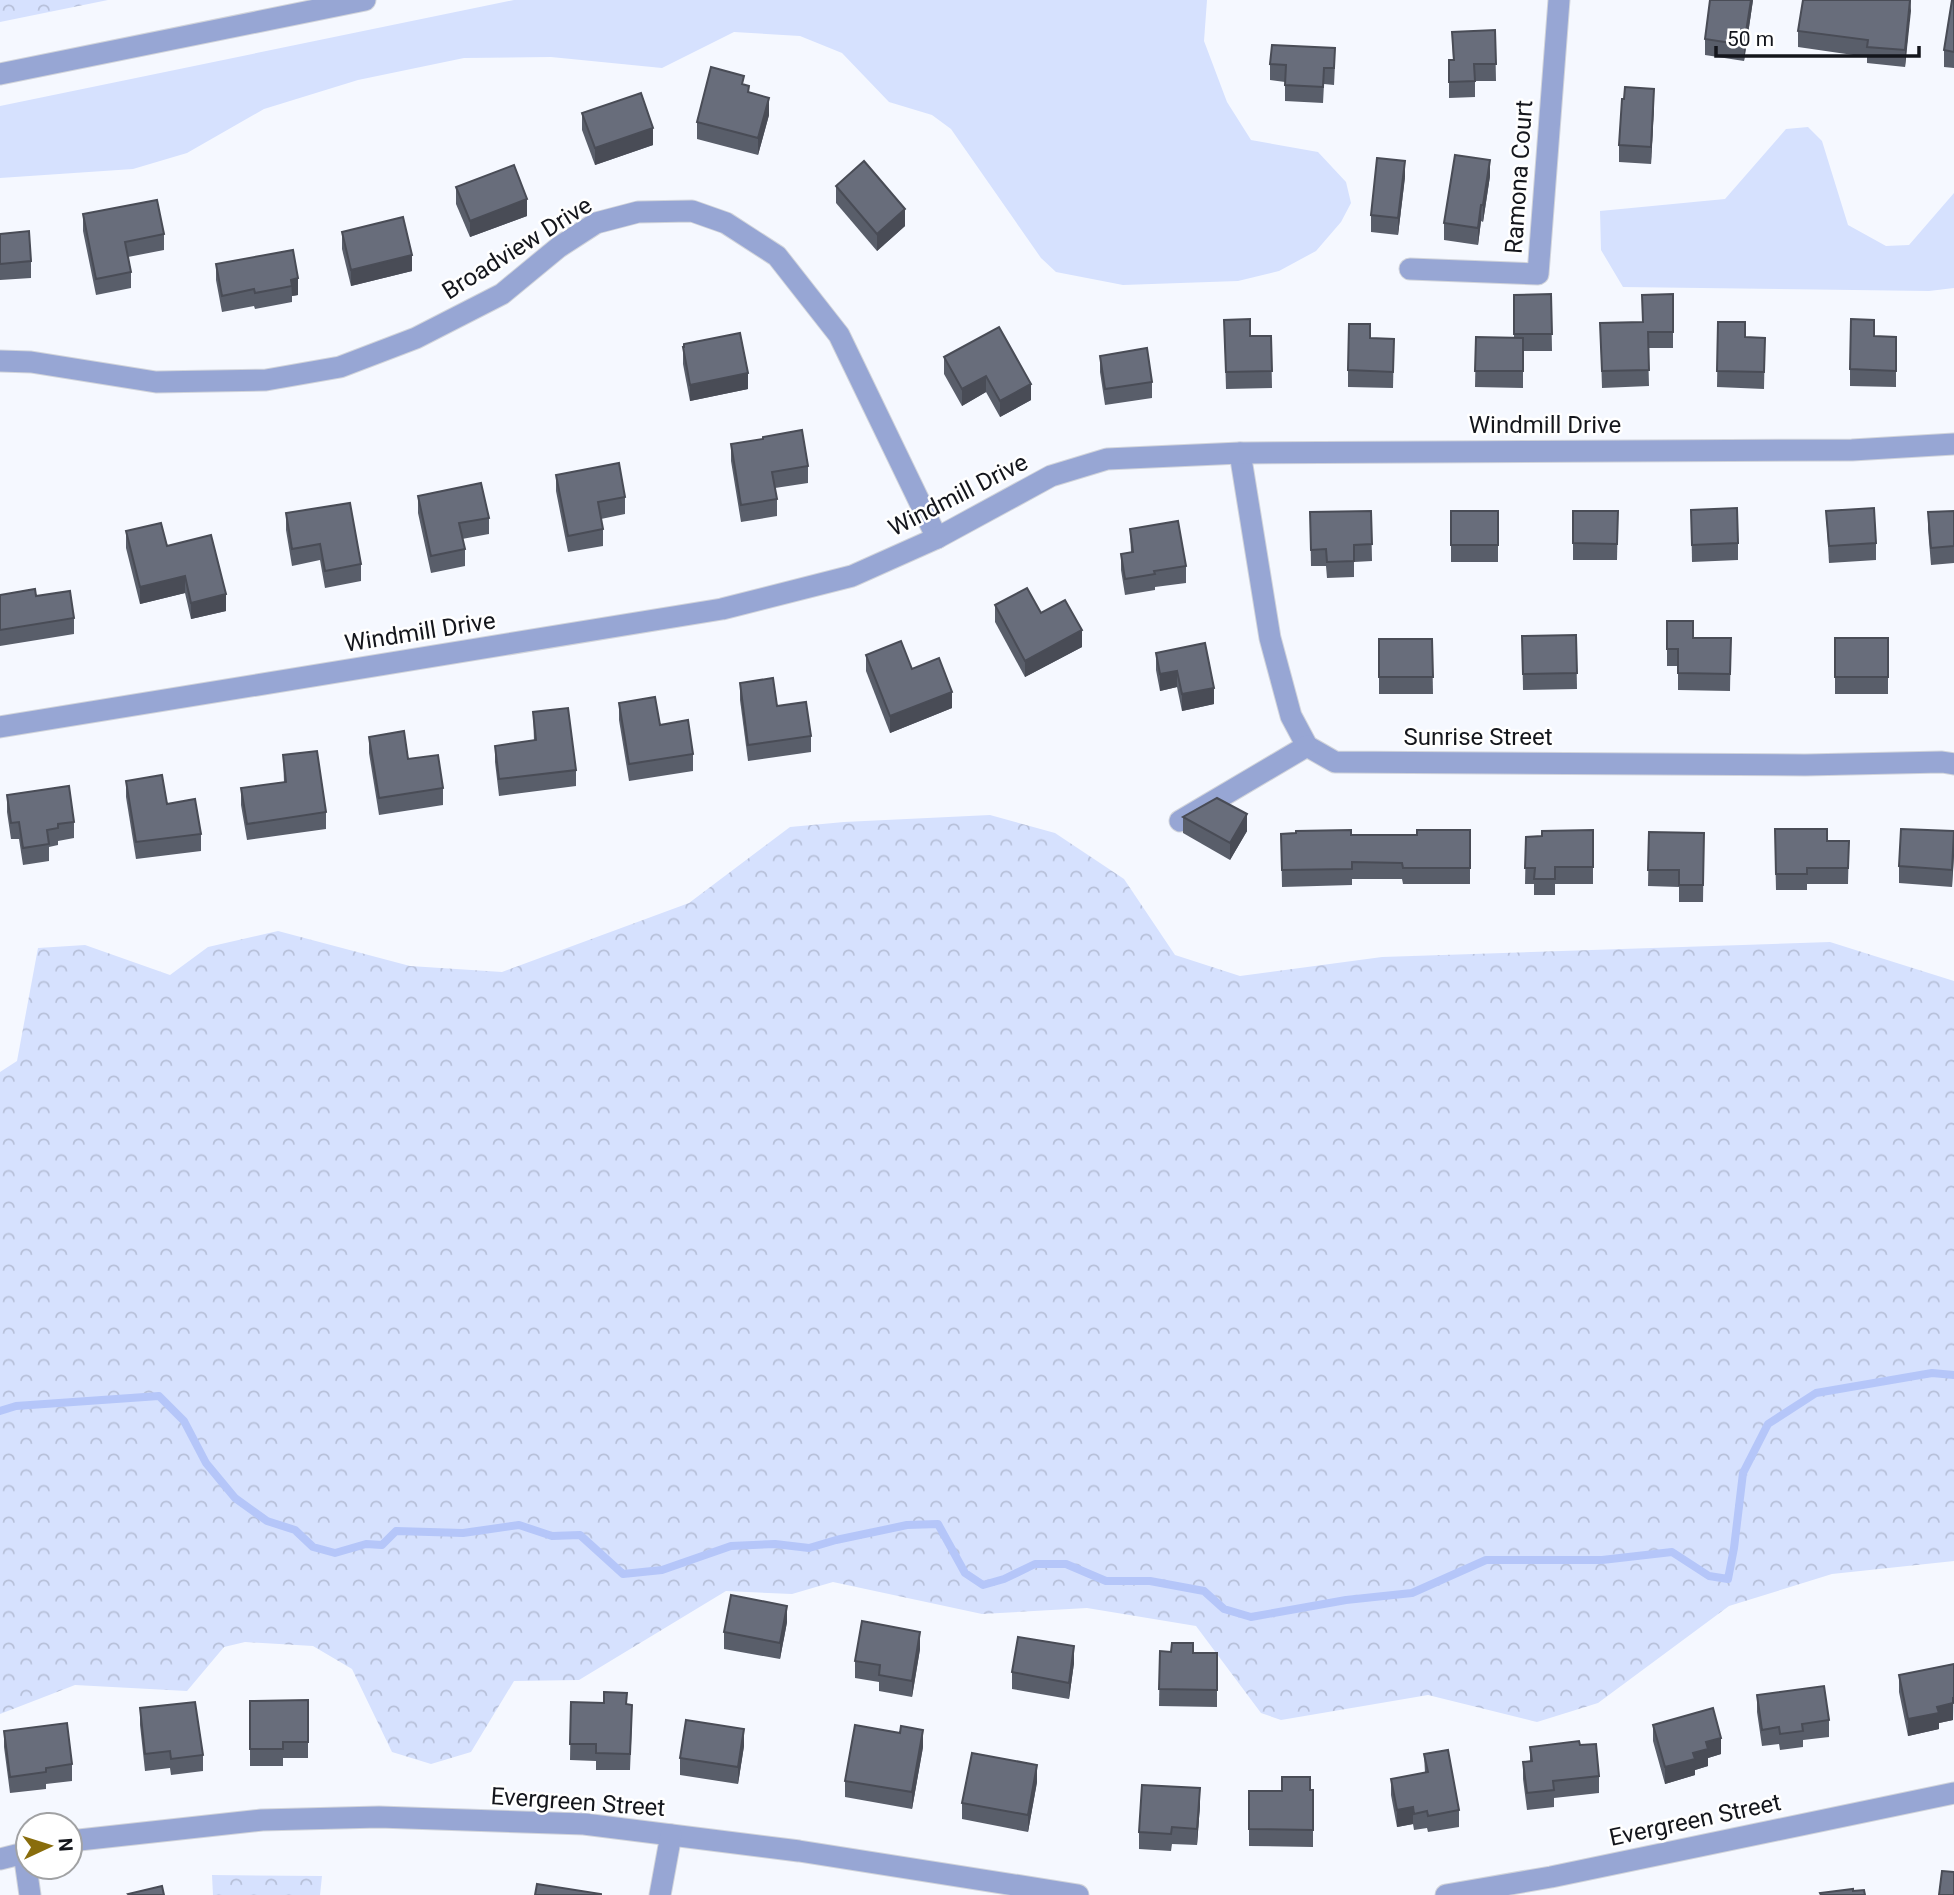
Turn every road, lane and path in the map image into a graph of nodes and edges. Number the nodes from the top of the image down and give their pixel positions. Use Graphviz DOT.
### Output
graph roads {
  1 [pos="365,0"];
  2 [pos="1559,0"];
  3 [pos="0,74"];
  4 [pos="1410,270"];
  5 [pos="0,361"];
  6 [pos="1954,444"];
  7 [pos="1240,453"];
  8 [pos="937,538"];
  9 [pos="0,727"];
  10 [pos="1307,746"];
  11 [pos="1954,764"];
  12 [pos="1180,821"];
  13 [pos="1954,1793"];
  14 [pos="671,1835"];
  15 [pos="84,1839"];
  16 [pos="660,1895"];
  17 [pos="1078,1895"];
  18 [pos="1446,1895"];
  1 -- 3 [label="street"];
  2 -- 4 [label="street, Ramona Court"];
  5 -- 8 [label="street, Broadview Drive"];
  6 -- 7 [label="street, Windmill Drive"];
  7 -- 8 [label="street, Windmill Drive"];
  7 -- 10 [label="street"];
  8 -- 9 [label="street, Windmill Drive"];
  10 -- 11 [label="street, Sunrise Street"];
  10 -- 12 [label="street"];
  13 -- 18 [label="street, Evergreen Street"];
  14 -- 15 [label="street, Evergreen Street"];
  14 -- 16 [label="street"];
  14 -- 17 [label="street, Evergreen Street"];
}
